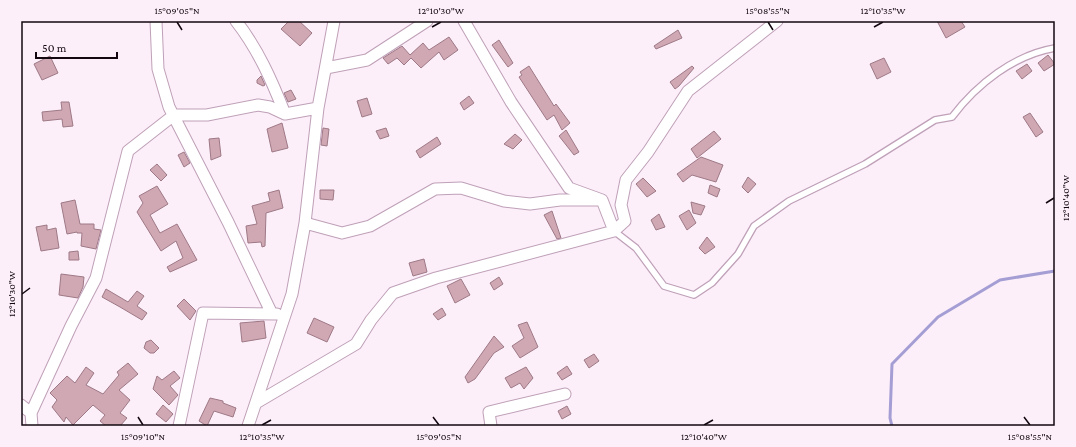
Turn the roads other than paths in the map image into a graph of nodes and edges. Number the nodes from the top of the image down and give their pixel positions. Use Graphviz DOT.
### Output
graph roads {
  1 [pos="156,21"];
  2 [pos="236,21"];
  3 [pos="334,21"];
  4 [pos="427,21"];
  5 [pos="464,21"];
  6 [pos="777,21"];
  7 [pos="1055,48"];
  8 [pos="326,68"];
  9 [pos="318,108"];
  10 [pos="285,114"];
  11 [pos="174,115"];
  12 [pos="602,200"];
  13 [pos="305,223"];
  14 [pos="614,231"];
  15 [pos="272,314"];
  16 [pos="285,314"];
  17 [pos="565,394"];
  18 [pos="256,403"];
  19 [pos="21,405"];
  20 [pos="31,413"];
  21 [pos="32,426"];
  22 [pos="179,426"];
  23 [pos="249,426"];
  24 [pos="491,426"];
  1 -- 11 [label="street"];
  2 -- 10 [label="street"];
  3 -- 8 [label="street"];
  4 -- 8 [label="street"];
  5 -- 12 [label="street"];
  6 -- 14 [label="street"];
  7 -- 14 [label="lane"];
  8 -- 9 [label="street"];
  9 -- 10 [label="street"];
  9 -- 13 [label="street"];
  10 -- 11 [label="street"];
  11 -- 15 [label="street"];
  11 -- 20 [label="street"];
  12 -- 13 [label="street"];
  12 -- 14 [label="street"];
  13 -- 16 [label="street"];
  14 -- 18 [label="street"];
  15 -- 16 [label="street"];
  15 -- 22 [label="street"];
  16 -- 18 [label="street"];
  17 -- 24 [label="street"];
  18 -- 23 [label="street"];
  19 -- 20 [label="street"];
  20 -- 21 [label="street"];
}
